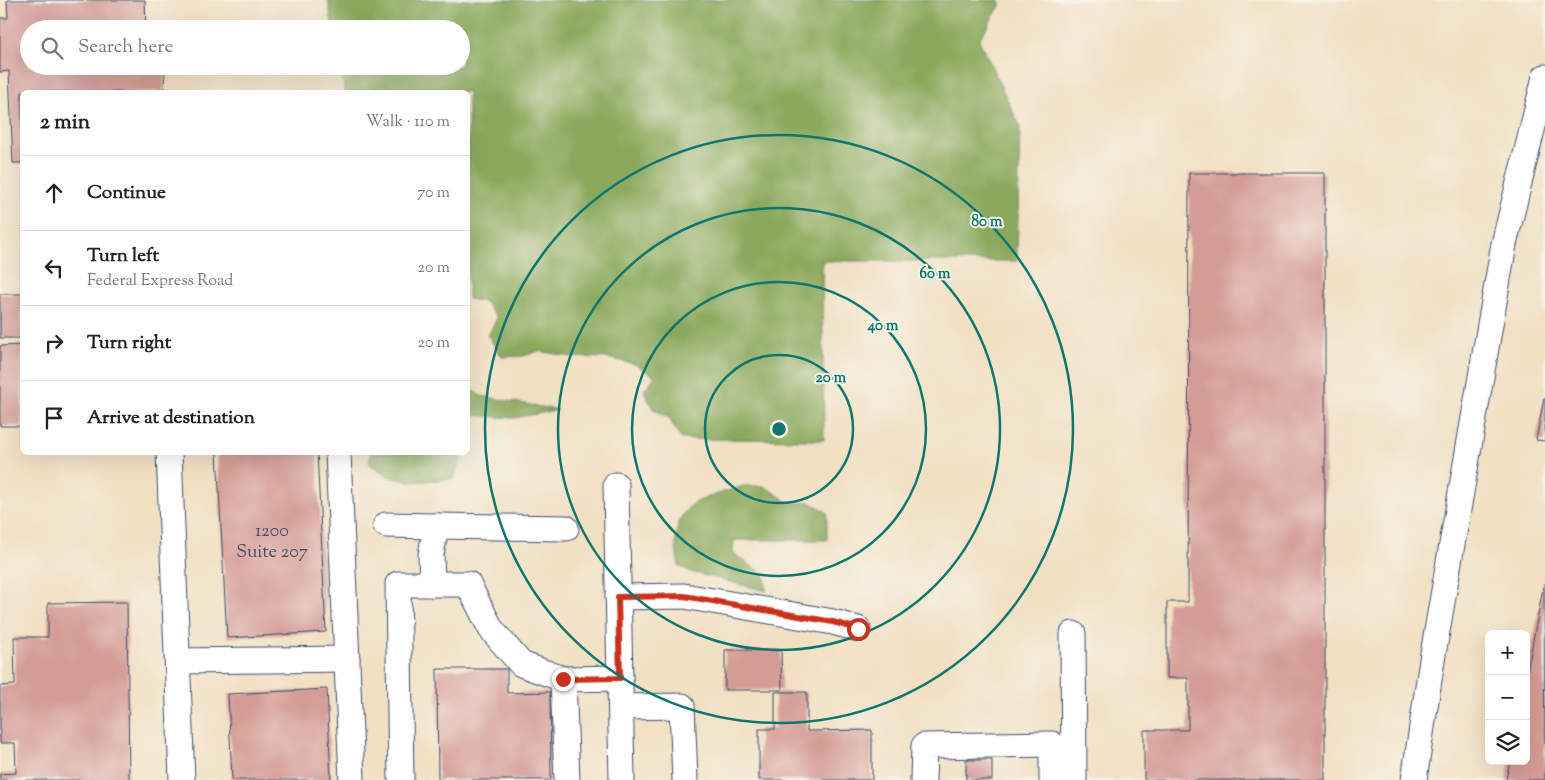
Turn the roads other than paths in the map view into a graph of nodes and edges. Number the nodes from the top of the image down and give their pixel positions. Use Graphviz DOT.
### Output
graph roads {
  1 [pos="1545,77"];
  2 [pos="169,455"];
  3 [pos="338,455"];
  4 [pos="616,485"];
  5 [pos="386,524"];
  6 [pos="436,526"];
  7 [pos="566,528"];
  8 [pos="432,584"];
  9 [pos="618,597"];
  10 [pos="858,629"];
  11 [pos="1073,634"];
  12 [pos="348,658"];
  13 [pos="178,661"];
  14 [pos="620,678"];
  15 [pos="563,679"];
  16 [pos="621,707"];
  17 [pos="182,780"];
  18 [pos="352,780"];
  19 [pos="401,780"];
  20 [pos="567,780"];
  21 [pos="622,780"];
  22 [pos="685,780"];
  23 [pos="923,780"];
  24 [pos="1052,780"];
  25 [pos="1074,780"];
  26 [pos="1414,780"];
  1 -- 26 [label="street"];
  2 -- 13 [label="street"];
  3 -- 12 [label="street"];
  4 -- 9 [label="street"];
  5 -- 6 [label="street"];
  6 -- 7 [label="street"];
  6 -- 8 [label="street"];
  8 -- 15 [label="street"];
  8 -- 19 [label="street"];
  9 -- 10 [label="street"];
  9 -- 14 [label="street"];
  11 -- 25 [label="street"];
  12 -- 13 [label="street"];
  12 -- 18 [label="street"];
  13 -- 17 [label="street"];
  14 -- 15 [label="street"];
  14 -- 16 [label="street"];
  15 -- 20 [label="street"];
  16 -- 21 [label="street"];
  16 -- 22 [label="street"];
  23 -- 24 [label="street"];
}
